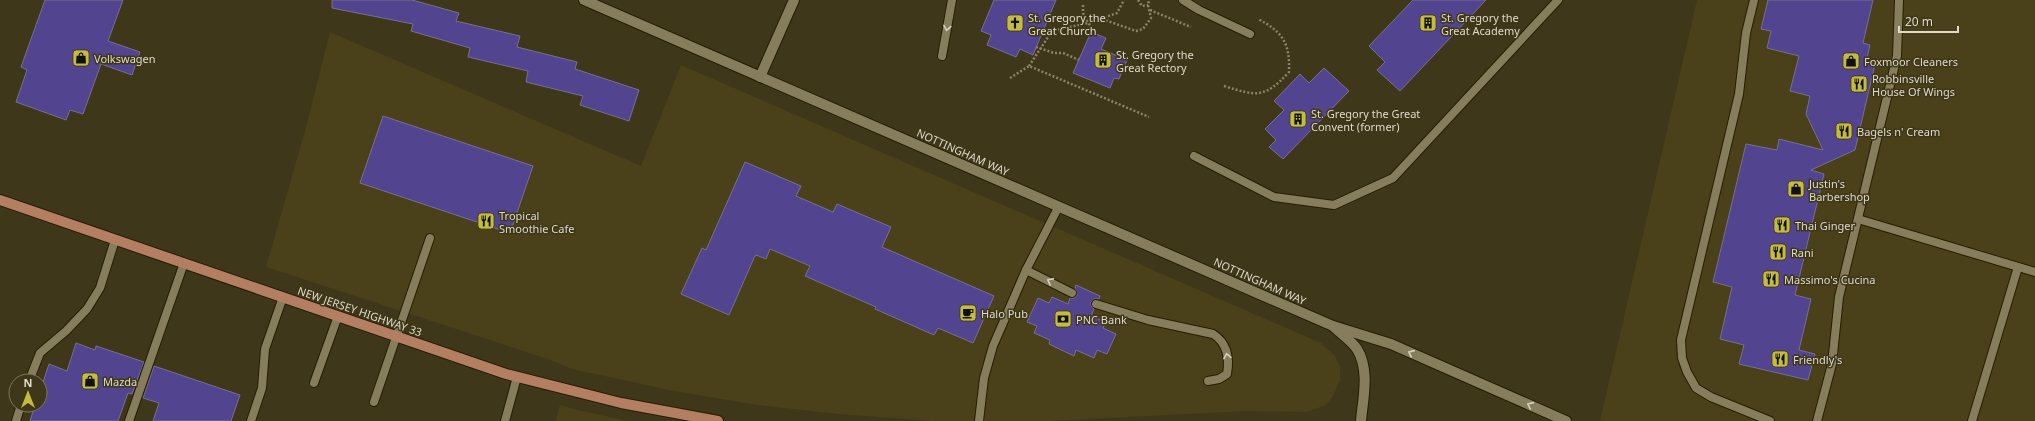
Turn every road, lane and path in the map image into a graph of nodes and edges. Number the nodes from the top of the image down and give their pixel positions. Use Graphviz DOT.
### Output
graph roads {
  1 [pos="584,0"];
  2 [pos="794,0"];
  3 [pos="952,0"];
  4 [pos="1124,0"];
  5 [pos="1138,0"];
  6 [pos="1150,0"];
  7 [pos="1183,0"];
  8 [pos="1558,0"];
  9 [pos="1754,0"];
  10 [pos="1898,0"];
  11 [pos="1082,5"];
  12 [pos="1148,5"];
  13 [pos="1150,10"];
  14 [pos="1101,18"];
  15 [pos="1258,19"];
  16 [pos="1088,23"];
  17 [pos="1191,27"];
  18 [pos="1094,33"];
  19 [pos="1250,34"];
  20 [pos="1036,47"];
  21 [pos="1040,49"];
  22 [pos="942,56"];
  23 [pos="1079,60"];
  24 [pos="1029,66"];
  25 [pos="760,77"];
  26 [pos="1010,78"];
  27 [pos="1224,86"];
  28 [pos="1149,117"];
  29 [pos="1194,156"];
  30 [pos="0,200"];
  31 [pos="1059,206"];
  32 [pos="1858,219"];
  33 [pos="430,238"];
  34 [pos="115,240"];
  35 [pos="184,263"];
  36 [pos="2018,267"];
  37 [pos="1026,270"];
  38 [pos="2035,272"];
  39 [pos="1072,293"];
  40 [pos="283,297"];
  41 [pos="1096,304"];
  42 [pos="338,316"];
  43 [pos="1333,326"];
  44 [pos="396,336"];
  45 [pos="32,373"];
  46 [pos="517,377"];
  47 [pos="1208,381"];
  48 [pos="314,383"];
  49 [pos="374,402"];
  50 [pos="129,421"];
  51 [pos="250,421"];
  52 [pos="505,421"];
  53 [pos="718,421"];
  54 [pos="979,421"];
  55 [pos="1361,421"];
  56 [pos="1566,421"];
  57 [pos="1770,421"];
  58 [pos="1817,421"];
  59 [pos="1972,421"];
  1 -- 25 [label="street, NOTTINGHAM WAY"];
  2 -- 25 [label="street"];
  3 -- 22 [label="lane, one-way"];
  4 -- 14 [label="path"];
  5 -- 12 [label="path"];
  6 -- 12 [label="path"];
  7 -- 19 [label="lane"];
  8 -- 29 [label="lane"];
  9 -- 57 [label="lane"];
  10 -- 32 [label="lane"];
  11 -- 16 [label="path"];
  12 -- 13 [label="path"];
  13 -- 14 [label="path"];
  13 -- 17 [label="path"];
  14 -- 16 [label="path"];
  15 -- 27 [label="path"];
  16 -- 18 [label="path"];
  16 -- 21 [label="path"];
  20 -- 21 [label="path"];
  21 -- 23 [label="path"];
  21 -- 24 [label="path"];
  24 -- 26 [label="path"];
  24 -- 28 [label="path"];
  25 -- 31 [label="street, NOTTINGHAM WAY"];
  30 -- 34 [label="main road, NEW JERSEY HIGHWAY 33"];
  31 -- 37 [label="lane"];
  31 -- 43 [label="street, NOTTINGHAM WAY"];
  32 -- 36 [label="lane"];
  32 -- 58 [label="lane"];
  33 -- 44 [label="lane"];
  34 -- 35 [label="main road, NEW JERSEY HIGHWAY 33"];
  34 -- 45 [label="lane"];
  35 -- 40 [label="main road, NEW JERSEY HIGHWAY 33"];
  35 -- 50 [label="lane"];
  36 -- 38 [label="lane"];
  36 -- 59 [label="lane"];
  39 -- 37 [label="lane, one-way"];
  37 -- 54 [label="lane"];
  40 -- 42 [label="main road, NEW JERSEY HIGHWAY 33"];
  40 -- 51 [label="lane"];
  47 -- 41 [label="lane, one-way"];
  42 -- 44 [label="main road, NEW JERSEY HIGHWAY 33"];
  42 -- 48 [label="lane"];
  43 -- 55 [label="street, NOTTINGHAM WAY"];
  56 -- 43 [label="street, NOTTINGHAM WAY, one-way"];
  44 -- 46 [label="main road, NEW JERSEY HIGHWAY 33"];
  44 -- 49 [label="lane"];
  46 -- 52 [label="lane"];
  46 -- 53 [label="main road, NEW JERSEY HIGHWAY 33"];
}
